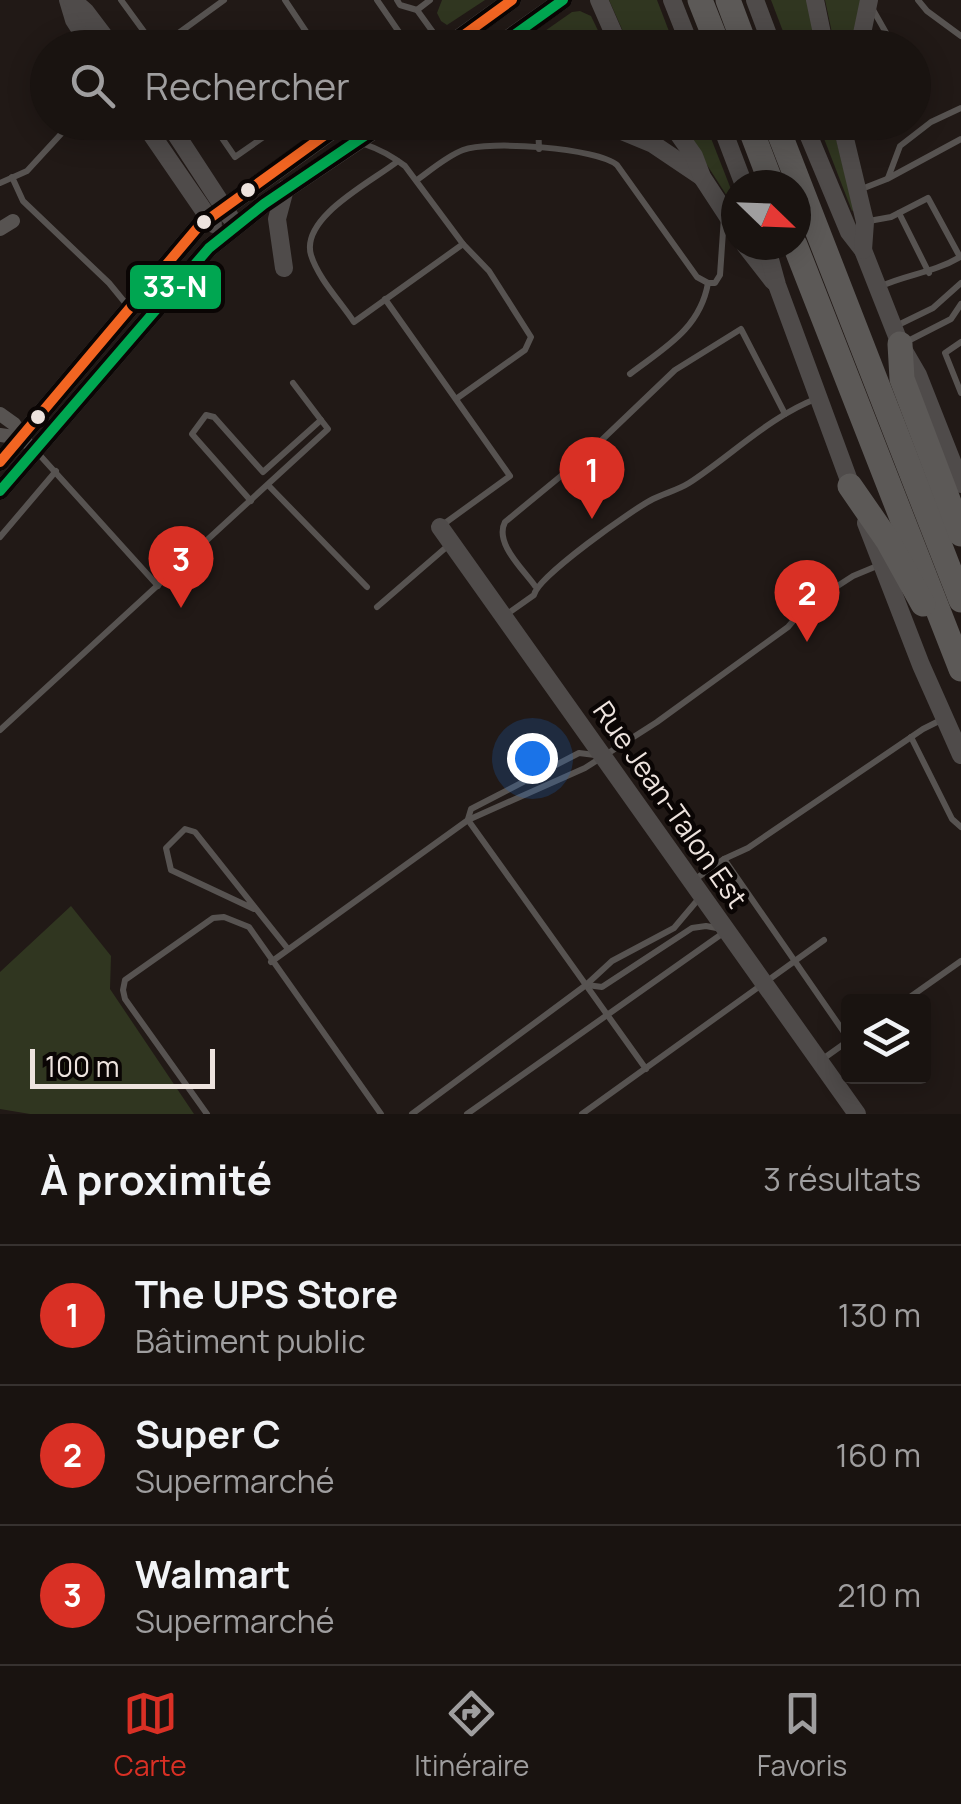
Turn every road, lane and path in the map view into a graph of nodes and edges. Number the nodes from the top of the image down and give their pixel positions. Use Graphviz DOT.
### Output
graph roads {
  1 [pos="70,0"];
  2 [pos="121,0"];
  3 [pos="224,0"];
  4 [pos="285,0"];
  5 [pos="376,0"];
  6 [pos="397,0"];
  7 [pos="430,0"];
  8 [pos="512,0"];
  9 [pos="563,0"];
  10 [pos="599,0"];
  11 [pos="672,0"];
  12 [pos="700,0"];
  13 [pos="728,0"];
  14 [pos="755,0"];
  15 [pos="815,0"];
  16 [pos="868,0"];
  17 [pos="918,0"];
  18 [pos="418,10"];
  19 [pos="80,30"];
  20 [pos="99,30"];
  21 [pos="144,30"];
  22 [pos="182,30"];
  23 [pos="305,30"];
  24 [pos="397,30"];
  25 [pos="432,30"];
  26 [pos="470,30"];
  27 [pos="520,30"];
  28 [pos="612,30"];
  29 [pos="684,30"];
  30 [pos="711,30"];
  31 [pos="739,30"];
  32 [pos="766,30"];
  33 [pos="821,30"];
  34 [pos="862,30"];
  35 [pos="884,30"];
  36 [pos="961,36"];
  37 [pos="961,108"];
  38 [pos="931,122"];
  39 [pos="961,139"];
  40 [pos="55,140"];
  41 [pos="158,140"];
  42 [pos="178,140"];
  43 [pos="224,140"];
  44 [pos="259,140"];
  45 [pos="318,140"];
  46 [pos="359,140"];
  47 [pos="539,140"];
  48 [pos="643,140"];
  49 [pos="683,140"];
  50 [pos="727,140"];
  51 [pos="755,140"];
  52 [pos="782,140"];
  53 [pos="810,140"];
  54 [pos="848,140"];
  55 [pos="908,140"];
  56 [pos="356,142"];
  57 [pos="539,148"];
  58 [pos="398,161"];
  59 [pos="738,170"];
  60 [pos="766,170"];
  61 [pos="12,177"];
  62 [pos="702,178"];
  63 [pos="887,179"];
  64 [pos="417,180"];
  65 [pos="0,183"];
  66 [pos="285,189"];
  67 [pos="858,190"];
  68 [pos="721,205"];
  69 [pos="216,212"];
  70 [pos="899,213"];
  71 [pos="865,222"];
  72 [pos="229,231"];
  73 [pos="463,244"];
  74 [pos="864,250"];
  75 [pos="722,260"];
  76 [pos="757,260"];
  77 [pos="770,260"];
  78 [pos="802,260"];
  79 [pos="284,268"];
  80 [pos="929,273"];
  81 [pos="708,283"];
  82 [pos="961,283"];
  83 [pos="777,286"];
  84 [pos="878,287"];
  85 [pos="386,299"];
  86 [pos="961,304"];
  87 [pos="128,307"];
  88 [pos="896,336"];
  89 [pos="961,342"];
  90 [pos="630,374"];
  91 [pos="293,383"];
  92 [pos="961,393"];
  93 [pos="820,398"];
  94 [pos="456,399"];
  95 [pos="0,414"];
  96 [pos="785,414"];
  97 [pos="321,420"];
  98 [pos="0,435"];
  99 [pos="28,444"];
  100 [pos="957,461"];
  101 [pos="0,462"];
  102 [pos="56,471"];
  103 [pos="961,484"];
  104 [pos="268,485"];
  105 [pos="850,486"];
  106 [pos="0,490"];
  107 [pos="251,501"];
  108 [pos="440,527"];
  109 [pos="961,534"];
  110 [pos="0,537"];
  111 [pos="451,543"];
  112 [pos="882,564"];
  113 [pos="158,586"];
  114 [pos="535,586"];
  115 [pos="366,587"];
  116 [pos="961,600"];
  117 [pos="377,607"];
  118 [pos="504,616"];
  119 [pos="959,664"];
  120 [pos="944,718"];
  121 [pos="0,730"];
  122 [pos="910,737"];
  123 [pos="603,755"];
  124 [pos="961,755"];
  125 [pos="468,820"];
  126 [pos="961,827"];
  127 [pos="724,859"];
  128 [pos="697,888"];
  129 [pos="254,909"];
  130 [pos="727,930"];
  131 [pos="824,940"];
  132 [pos="288,949"];
  133 [pos="795,960"];
  134 [pos="961,961"];
  135 [pos="272,962"];
  136 [pos="765,983"];
  137 [pos="586,985"];
  138 [pos="914,994"];
  139 [pos="607,1014"];
  140 [pos="841,1029"];
  141 [pos="841,1045"];
  142 [pos="819,1062"];
  143 [pos="646,1068"];
  144 [pos="207,1114"];
  145 [pos="380,1114"];
  146 [pos="412,1114"];
  147 [pos="466,1114"];
  148 [pos="582,1114"];
  149 [pos="857,1114"];
  1 -- 19 [label="main road"];
  1 -- 20 [label="main road"];
  2 -- 21 [label="lane"];
  3 -- 22 [label="lane"];
  4 -- 23 [label="lane"];
  5 -- 24 [label="lane"];
  6 -- 18 [label="lane"];
  7 -- 18 [label="lane"];
  8 -- 26 [label="main road"];
  9 -- 27 [label="main road"];
  10 -- 28 [label="main road"];
  11 -- 29 [label="main road"];
  12 -- 30 [label="highway"];
  13 -- 31 [label="highway"];
  14 -- 32 [label="main road"];
  15 -- 33 [label="main road"];
  16 -- 34 [label="main road"];
  16 -- 35 [label="lane"];
  17 -- 36 [label="lane"];
  18 -- 25 [label="lane"];
  37 -- 38 [label="lane"];
  39 -- 63 [label="lane"];
  40 -- 61 [label="lane"];
  41 -- 69 [label="main road"];
  42 -- 69 [label="main road"];
  43 -- 44 [label="lane"];
  45 -- 69 [label="main road"];
  46 -- 56 [label="main road"];
  47 -- 57 [label="lane"];
  48 -- 62 [label="main road"];
  49 -- 62 [label="main road"];
  50 -- 59 [label="main road"];
  51 -- 60 [label="highway"];
  52 -- 116 [label="highway"];
  53 -- 74 [label="main road"];
  54 -- 67 [label="main road"];
  55 -- 63 [label="lane"];
  56 -- 58 [label="lane"];
  56 -- 66 [label="main road"];
  57 -- 64 [label="lane"];
  57 -- 81 [label="lane"];
  58 -- 64 [label="lane"];
  58 -- 85 [label="lane"];
  61 -- 65 [label="lane"];
  61 -- 87 [label="lane"];
  62 -- 68 [label="main road"];
  63 -- 67 [label="lane"];
  64 -- 73 [label="lane"];
  66 -- 72 [label="main road"];
  66 -- 79 [label="main road"];
  67 -- 71 [label="main road"];
  69 -- 72 [label="main road"];
  69 -- 87 [label="main road"];
  70 -- 71 [label="lane"];
  70 -- 80 [label="lane"];
  70 -- 80 [label="lane"];
  71 -- 74 [label="main road"];
  72 -- 99 [label="main road"];
  73 -- 85 [label="lane"];
  73 -- 94 [label="lane"];
  74 -- 84 [label="main road"];
  75 -- 81 [label="lane"];
  76 -- 83 [label="main road"];
  77 -- 83 [label="main road"];
  78 -- 119 [label="highway"];
  80 -- 84 [label="lane"];
  81 -- 90 [label="lane"];
  82 -- 88 [label="lane"];
  83 -- 93 [label="main road"];
  84 -- 88 [label="main road"];
  85 -- 94 [label="lane"];
  86 -- 88 [label="lane"];
  87 -- 99 [label="main road"];
  88 -- 100 [label="main road"];
  88 -- 109 [label="highway"];
  89 -- 92 [label="lane"];
  91 -- 97 [label="lane"];
  93 -- 96 [label="lane"];
  93 -- 105 [label="main road"];
  94 -- 108 [label="lane"];
  95 -- 99 [label="street"];
  96 -- 114 [label="lane"];
  96 -- 114 [label="lane"];
  97 -- 104 [label="lane"];
  97 -- 107 [label="lane"];
  98 -- 99 [label="street"];
  99 -- 101 [label="main road"];
  99 -- 102 [label="lane"];
  99 -- 106 [label="main road"];
  100 -- 103 [label="main road"];
  102 -- 110 [label="lane"];
  102 -- 113 [label="lane"];
  104 -- 107 [label="lane"];
  104 -- 115 [label="lane"];
  105 -- 112 [label="main road"];
  105 -- 119 [label="highway"];
  107 -- 113 [label="lane"];
  108 -- 111 [label="main road, Rue Jean-Talon Est"];
  111 -- 117 [label="lane"];
  111 -- 118 [label="main road, Rue Jean-Talon Est"];
  112 -- 120 [label="main road"];
  112 -- 123 [label="lane"];
  113 -- 121 [label="lane"];
  114 -- 118 [label="lane"];
  118 -- 123 [label="main road, Rue Jean-Talon Est"];
  120 -- 122 [label="lane"];
  120 -- 124 [label="main road"];
  122 -- 126 [label="lane"];
  122 -- 127 [label="lane"];
  123 -- 125 [label="lane"];
  123 -- 125 [label="lane"];
  123 -- 128 [label="main road, Rue Jean-Talon Est"];
  125 -- 132 [label="lane"];
  125 -- 137 [label="lane"];
  127 -- 128 [label="lane"];
  127 -- 133 [label="lane"];
  128 -- 130 [label="main road, Rue Jean-Talon Est"];
  128 -- 137 [label="lane"];
  129 -- 129 [label="lane"];
  129 -- 132 [label="lane"];
  130 -- 136 [label="main road, Rue Jean-Talon Est"];
  130 -- 137 [label="lane"];
  130 -- 139 [label="lane"];
  131 -- 133 [label="lane"];
  132 -- 135 [label="lane"];
  133 -- 136 [label="lane"];
  133 -- 140 [label="lane"];
  134 -- 138 [label="lane"];
  135 -- 144 [label="lane"];
  135 -- 145 [label="lane"];
  136 -- 142 [label="main road, Rue Jean-Talon Est"];
  136 -- 143 [label="lane"];
  137 -- 139 [label="lane"];
  137 -- 146 [label="lane"];
  139 -- 143 [label="lane"];
  139 -- 147 [label="lane"];
  141 -- 142 [label="lane"];
  142 -- 149 [label="main road, Rue Jean-Talon Est"];
  143 -- 148 [label="lane"];
}
